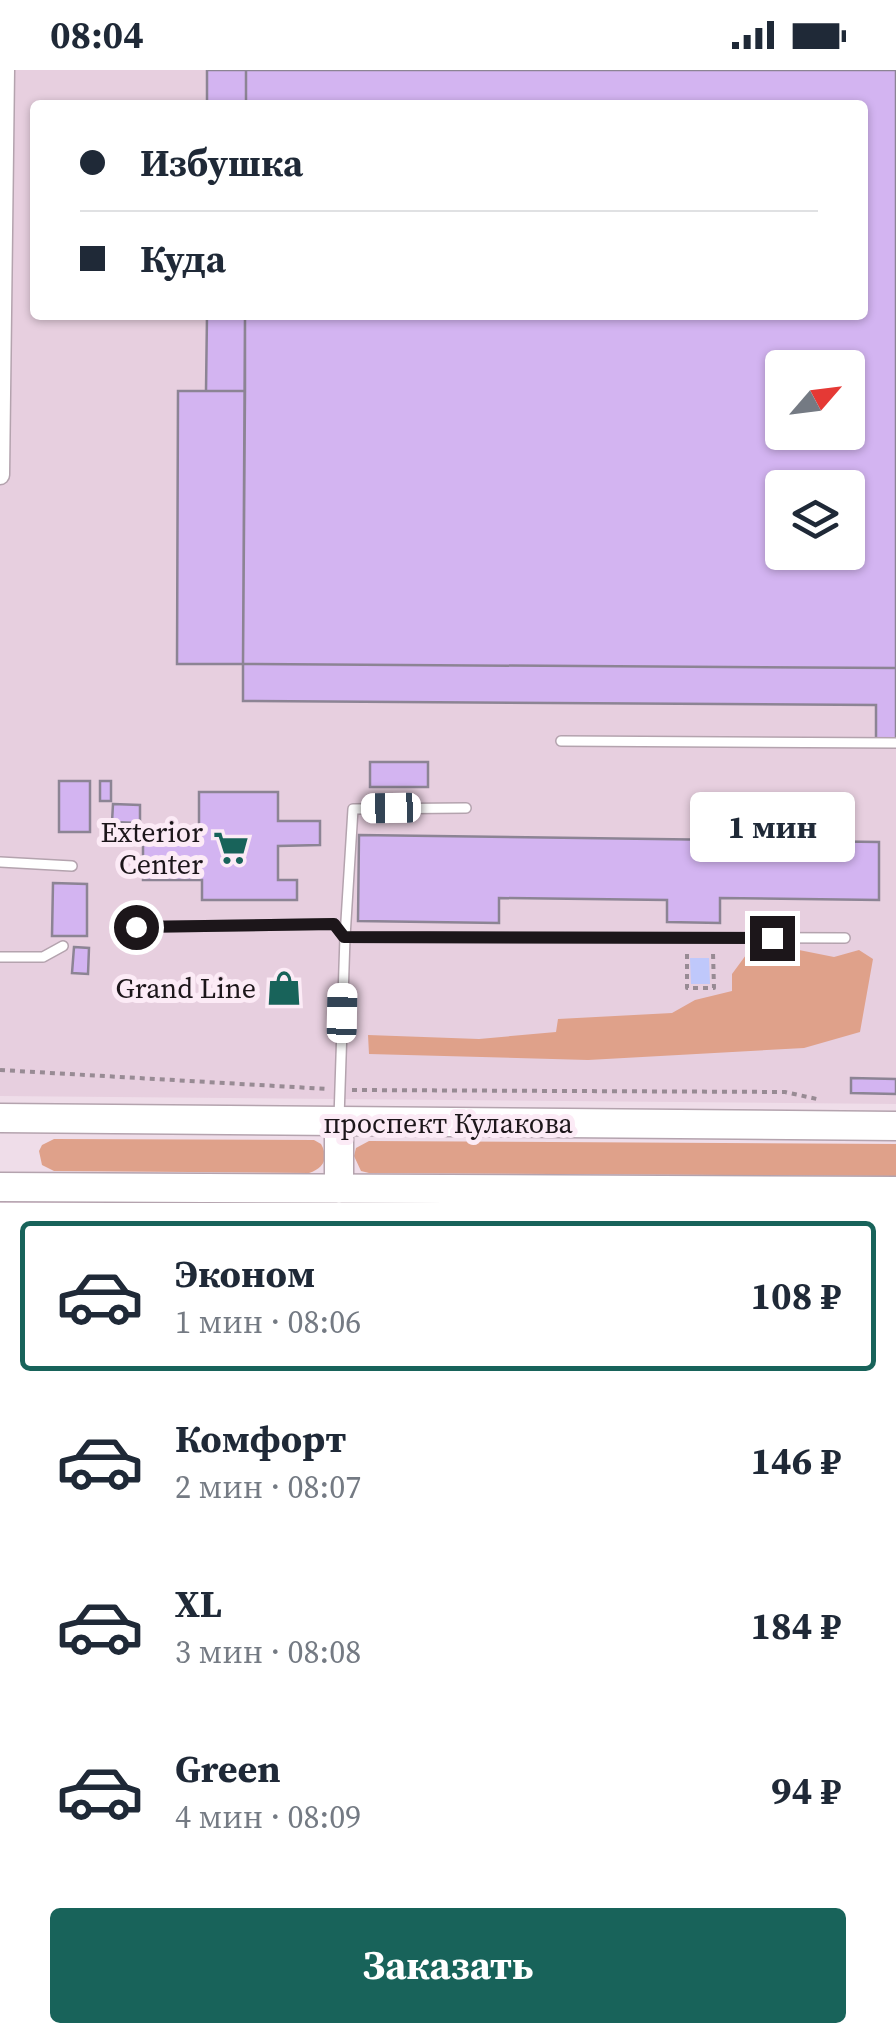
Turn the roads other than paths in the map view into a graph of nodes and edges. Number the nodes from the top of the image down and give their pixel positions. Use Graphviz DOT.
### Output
graph roads {
  1 [pos="6,70"];
  2 [pos="0,475"];
  3 [pos="562,742"];
  4 [pos="896,743"];
  5 [pos="466,808"];
  6 [pos="0,862"];
  7 [pos="72,866"];
  8 [pos="136,927"];
  9 [pos="344,937"];
  10 [pos="845,938"];
  11 [pos="63,946"];
  12 [pos="0,956"];
  13 [pos="0,1118"];
  14 [pos="339,1123"];
  15 [pos="896,1126"];
  16 [pos="0,1187"];
  17 [pos="896,1191"];
  18 [pos="339,1196"];
  1 -- 2 [label="street"];
  3 -- 4 [label="lane"];
  5 -- 9 [label="lane"];
  6 -- 7 [label="lane"];
  8 -- 9 [label="lane"];
  9 -- 10 [label="lane"];
  9 -- 14 [label="lane"];
  11 -- 12 [label="lane"];
  13 -- 14 [label="main road, проспект Кулакова"];
  14 -- 15 [label="main road, проспект Кулакова"];
  14 -- 18 [label="main road"];
  16 -- 18 [label="main road"];
  17 -- 18 [label="main road"];
}
